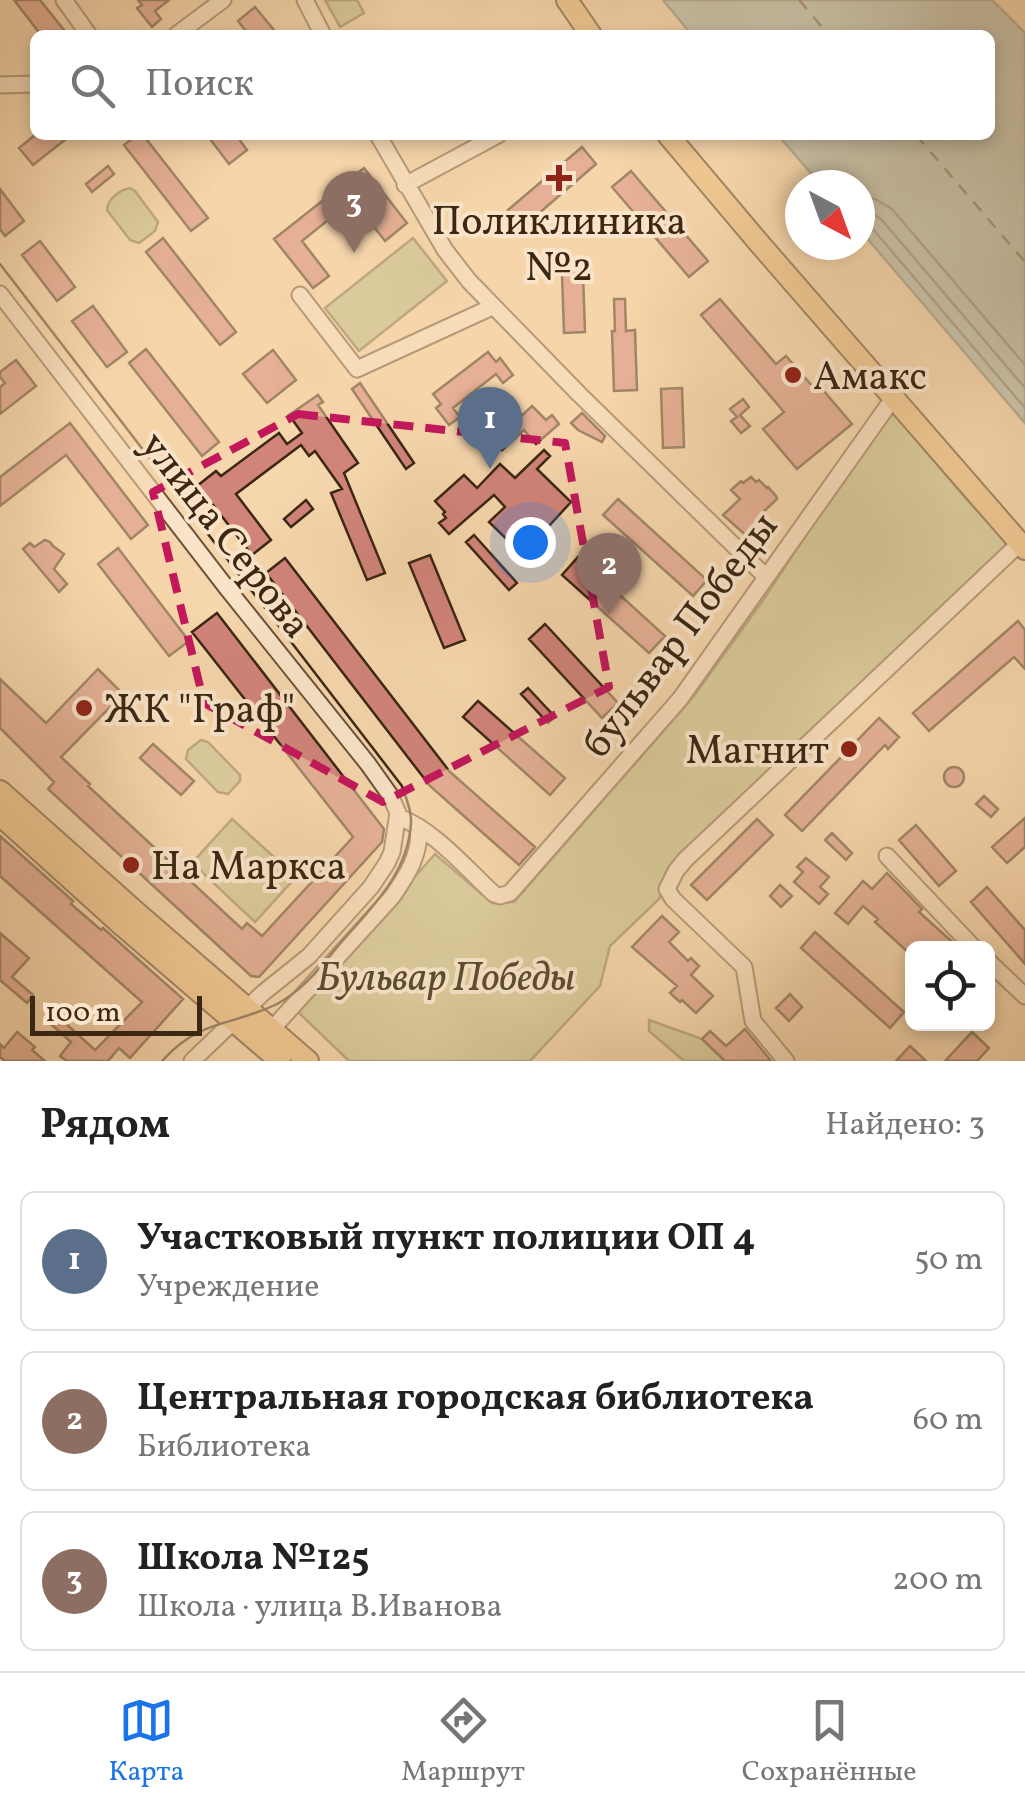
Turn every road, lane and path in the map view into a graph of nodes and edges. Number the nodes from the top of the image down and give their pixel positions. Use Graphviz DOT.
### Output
graph roads {
  1 [pos="64,0"];
  2 [pos="223,0"];
  3 [pos="304,0"];
  4 [pos="566,0"];
  5 [pos="85,30"];
  6 [pos="183,30"];
  7 [pos="321,30"];
  8 [pos="587,30"];
  9 [pos="30,84"];
  10 [pos="0,85"];
  11 [pos="381,140"];
  12 [pos="489,140"];
  13 [pos="672,140"];
  14 [pos="405,185"];
  15 [pos="0,294"];
  16 [pos="300,295"];
  17 [pos="492,306"];
  18 [pos="894,397"];
  19 [pos="1022,546"];
  20 [pos="766,577"];
  21 [pos="0,791"];
  22 [pos="0,815"];
  23 [pos="398,817"];
  24 [pos="418,827"];
  25 [pos="887,856"];
  26 [pos="967,941"];
  27 [pos="995,968"];
  28 [pos="1025,996"];
  29 [pos="241,1014"];
  30 [pos="272,1029"];
  31 [pos="192,1061"];
  32 [pos="280,1061"];
  33 [pos="308,1061"];
  34 [pos="786,1061"];
  1 -- 5 [label="street"];
  2 -- 6 [label="street"];
  3 -- 7 [label="street"];
  4 -- 8 [label="main road"];
  9 -- 10 [label="street"];
  11 -- 14 [label="street"];
  12 -- 14 [label="street"];
  13 -- 18 [label="main road"];
  14 -- 17 [label="street"];
  15 -- 23 [label="street, улица Серова"];
  16 -- 17 [label="street"];
  17 -- 20 [label="street"];
  18 -- 19 [label="main road"];
  18 -- 20 [label="street, бульвар Победы"];
  19 -- 34 [label="street"];
  20 -- 24 [label="street, бульвар Победы"];
  21 -- 29 [label="main road"];
  22 -- 29 [label="main road"];
  23 -- 24 [label="street"];
  23 -- 29 [label="street"];
  24 -- 30 [label="street"];
  25 -- 26 [label="street"];
  27 -- 28 [label="street"];
  29 -- 30 [label="main road"];
  29 -- 31 [label="street"];
  29 -- 32 [label="main road"];
  30 -- 33 [label="main road"];
}
